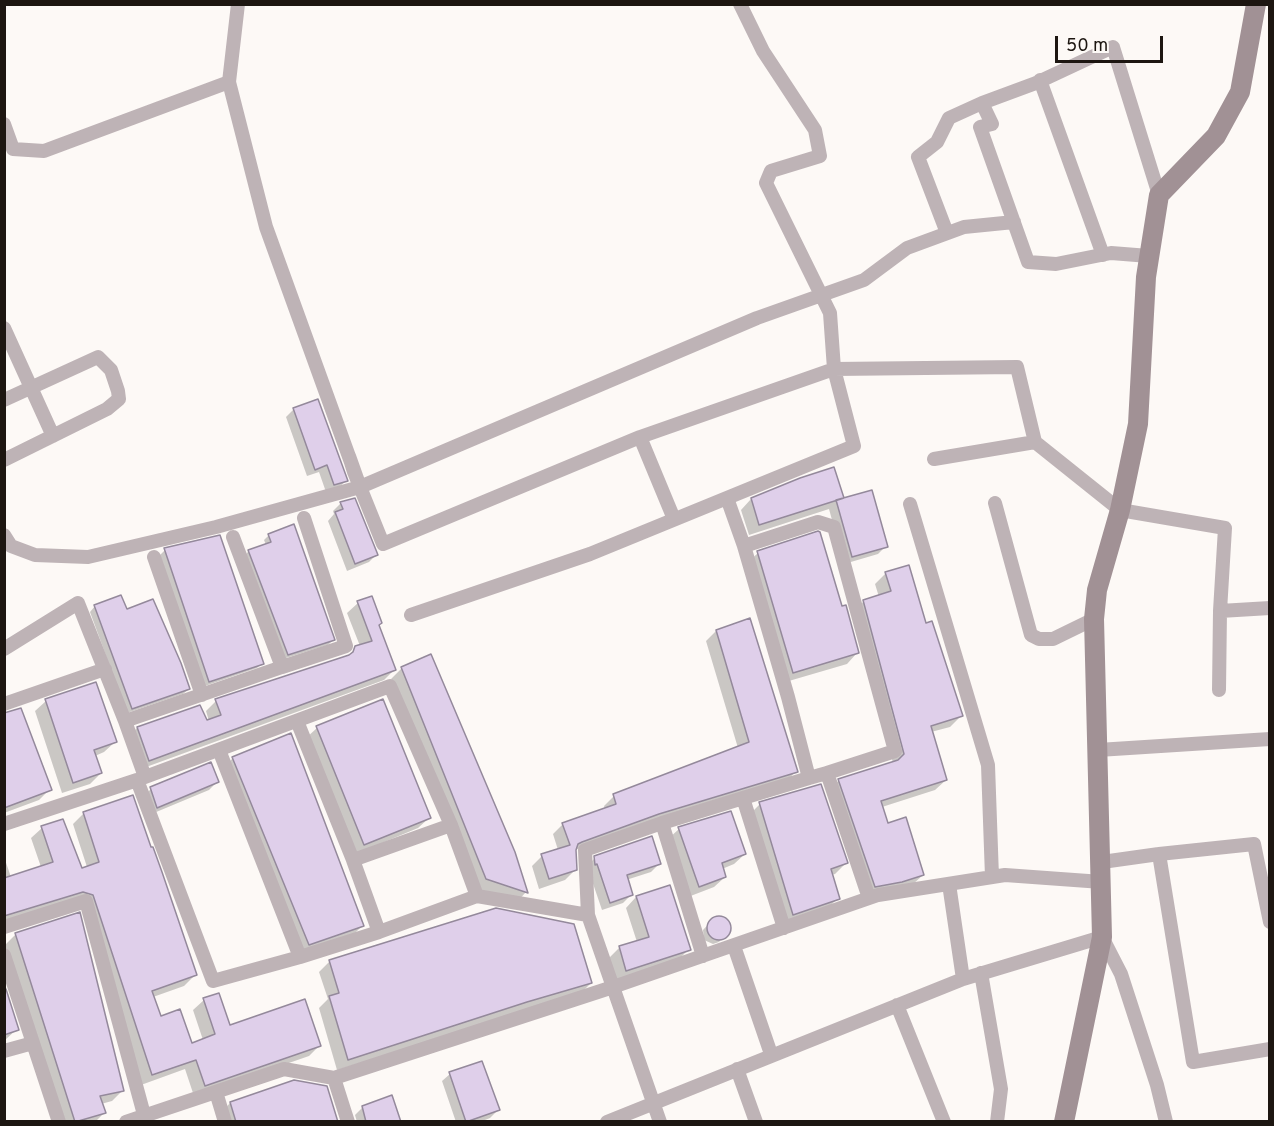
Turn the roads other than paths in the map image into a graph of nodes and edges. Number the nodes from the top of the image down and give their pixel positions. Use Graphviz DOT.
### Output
graph roads {
  1 [pos="238,4"];
  2 [pos="740,4"];
  3 [pos="1256,4"];
  4 [pos="1040,81"];
  5 [pos="229,82"];
  6 [pos="982,103"];
  7 [pos="4,123"];
  8 [pos="1159,195"];
  9 [pos="1014,222"];
  10 [pos="947,233"];
  11 [pos="1103,255"];
  12 [pos="1149,256"];
  13 [pos="821,296"];
  14 [pos="4,328"];
  15 [pos="834,369"];
  16 [pos="32,388"];
  17 [pos="4,400"];
  18 [pos="53,436"];
  19 [pos="640,437"];
  20 [pos="1035,442"];
  21 [pos="934,459"];
  22 [pos="4,460"];
  23 [pos="360,488"];
  24 [pos="727,498"];
  25 [pos="995,503"];
  26 [pos="910,504"];
  27 [pos="1120,510"];
  28 [pos="304,518"];
  29 [pos="674,519"];
  30 [pos="4,535"];
  31 [pos="233,537"];
  32 [pos="744,546"];
  33 [pos="154,557"];
  34 [pos="1269,608"];
  35 [pos="1220,611"];
  36 [pos="411,615"];
  37 [pos="1094,619"];
  38 [pos="4,649"];
  39 [pos="282,667"];
  40 [pos="105,669"];
  41 [pos="1219,690"];
  42 [pos="202,696"];
  43 [pos="4,704"];
  44 [pos="297,721"];
  45 [pos="125,722"];
  46 [pos="1269,739"];
  47 [pos="219,750"];
  48 [pos="1098,750"];
  49 [pos="827,773"];
  50 [pos="141,778"];
  51 [pos="809,778"];
  52 [pos="743,798"];
  53 [pos="662,822"];
  54 [pos="4,824"];
  55 [pos="451,825"];
  56 [pos="1159,854"];
  57 [pos="352,860"];
  58 [pos="1102,862"];
  59 [pos="992,877"];
  60 [pos="1102,882"];
  61 [pos="948,884"];
  62 [pos="477,896"];
  63 [pos="869,898"];
  64 [pos="588,915"];
  65 [pos="1269,918"];
  66 [pos="4,927"];
  67 [pos="784,928"];
  68 [pos="379,932"];
  69 [pos="1102,937"];
  70 [pos="734,946"];
  71 [pos="4,955"];
  72 [pos="703,956"];
  73 [pos="300,957"];
  74 [pos="981,973"];
  75 [pos="963,978"];
  76 [pos="613,987"];
  77 [pos="897,1005"];
  78 [pos="33,1043"];
  79 [pos="1269,1049"];
  80 [pos="4,1051"];
  81 [pos="771,1054"];
  82 [pos="737,1069"];
  83 [pos="334,1078"];
  84 [pos="216,1092"];
  85 [pos="652,1103"];
  86 [pos="145,1119"];
  87 [pos="59,1122"];
  88 [pos="126,1122"];
  89 [pos="225,1122"];
  90 [pos="348,1122"];
  91 [pos="607,1122"];
  92 [pos="660,1122"];
  93 [pos="756,1122"];
  94 [pos="944,1122"];
  95 [pos="997,1122"];
  96 [pos="1064,1122"];
  97 [pos="1166,1122"];
  1 -- 5 [label="street"];
  2 -- 13 [label="street"];
  3 -- 8 [label="street"];
  4 -- 6 [label="street"];
  4 -- 8 [label="street"];
  4 -- 11 [label="street"];
  5 -- 7 [label="street"];
  5 -- 23 [label="street"];
  6 -- 9 [label="street"];
  6 -- 10 [label="street"];
  8 -- 12 [label="street"];
  9 -- 10 [label="street"];
  9 -- 11 [label="street"];
  10 -- 13 [label="street"];
  11 -- 12 [label="street"];
  12 -- 27 [label="street"];
  13 -- 15 [label="street"];
  13 -- 23 [label="street"];
  14 -- 16 [label="street"];
  15 -- 19 [label="street"];
  15 -- 20 [label="street"];
  15 -- 24 [label="street"];
  16 -- 17 [label="street"];
  16 -- 18 [label="street"];
  16 -- 18 [label="street"];
  18 -- 22 [label="street"];
  19 -- 23 [label="street"];
  19 -- 29 [label="street"];
  20 -- 21 [label="street"];
  20 -- 27 [label="street"];
  23 -- 30 [label="street"];
  24 -- 29 [label="street"];
  24 -- 32 [label="street"];
  25 -- 37 [label="street"];
  26 -- 59 [label="street"];
  27 -- 35 [label="street"];
  27 -- 37 [label="street"];
  28 -- 39 [label="street"];
  29 -- 36 [label="street"];
  31 -- 39 [label="street"];
  32 -- 49 [label="street"];
  32 -- 51 [label="street"];
  33 -- 42 [label="street"];
  34 -- 35 [label="street"];
  35 -- 41 [label="street"];
  37 -- 48 [label="street"];
  38 -- 40 [label="street"];
  39 -- 42 [label="street"];
  40 -- 43 [label="street"];
  40 -- 45 [label="street"];
  42 -- 45 [label="street"];
  44 -- 47 [label="street"];
  44 -- 55 [label="street"];
  44 -- 57 [label="street"];
  45 -- 50 [label="street"];
  46 -- 48 [label="street"];
  47 -- 50 [label="street"];
  47 -- 73 [label="street"];
  48 -- 58 [label="street"];
  49 -- 51 [label="street"];
  49 -- 63 [label="street"];
  50 -- 54 [label="street"];
  50 -- 73 [label="street"];
  51 -- 52 [label="street"];
  52 -- 53 [label="street"];
  52 -- 67 [label="street"];
  53 -- 64 [label="street"];
  53 -- 72 [label="street"];
  55 -- 57 [label="street"];
  55 -- 62 [label="street"];
  56 -- 58 [label="street"];
  56 -- 65 [label="street"];
  56 -- 79 [label="street"];
  57 -- 68 [label="street"];
  58 -- 60 [label="street"];
  59 -- 60 [label="street"];
  59 -- 61 [label="street"];
  60 -- 69 [label="street"];
  61 -- 63 [label="street"];
  61 -- 75 [label="street"];
  62 -- 64 [label="street"];
  62 -- 68 [label="street"];
  63 -- 67 [label="street"];
  64 -- 76 [label="street"];
  66 -- 86 [label="street"];
  67 -- 70 [label="street"];
  68 -- 73 [label="street"];
  69 -- 74 [label="street"];
  69 -- 96 [label="street"];
  69 -- 97 [label="street"];
  70 -- 72 [label="street"];
  70 -- 81 [label="street"];
  71 -- 78 [label="street"];
  72 -- 76 [label="street"];
  74 -- 75 [label="street"];
  74 -- 95 [label="street"];
  75 -- 77 [label="street"];
  76 -- 83 [label="street"];
  76 -- 85 [label="street"];
  77 -- 81 [label="street"];
  77 -- 94 [label="street"];
  78 -- 80 [label="street"];
  78 -- 87 [label="street"];
  81 -- 82 [label="street"];
  82 -- 85 [label="street"];
  82 -- 93 [label="street"];
  83 -- 84 [label="street"];
  83 -- 90 [label="street"];
  84 -- 86 [label="street"];
  84 -- 89 [label="street"];
  85 -- 91 [label="street"];
  85 -- 92 [label="street"];
  86 -- 88 [label="street"];
}
